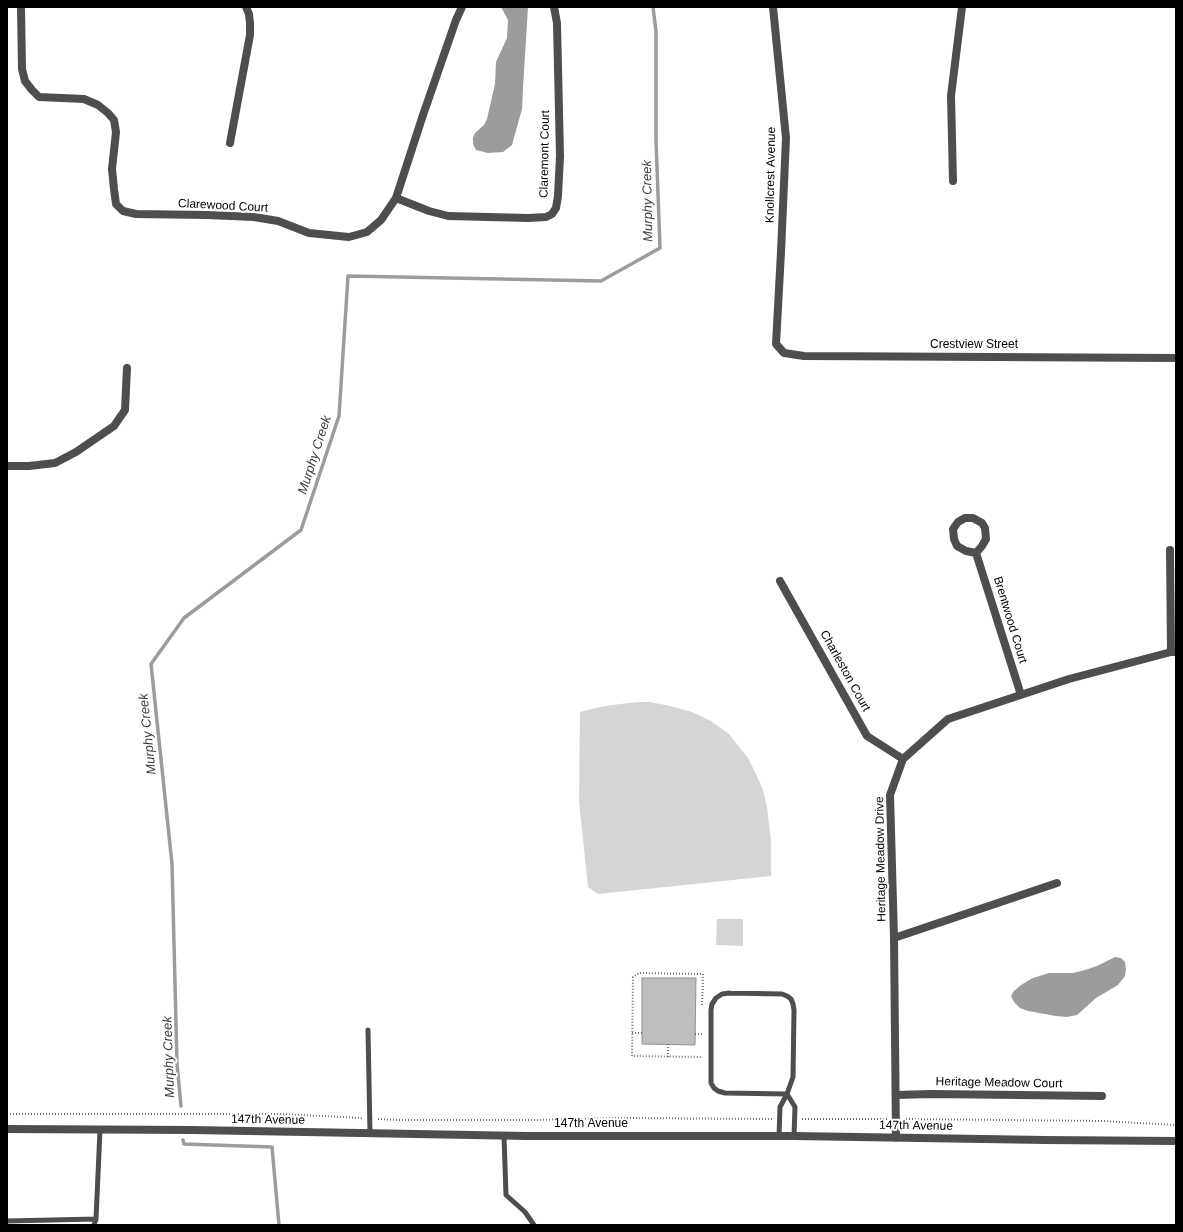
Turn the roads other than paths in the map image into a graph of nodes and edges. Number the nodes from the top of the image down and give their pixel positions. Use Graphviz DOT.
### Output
graph roads {
  1 [pos="21,7"];
  2 [pos="246,7"];
  3 [pos="462,7"];
  4 [pos="554,7"];
  5 [pos="773,7"];
  6 [pos="962,7"];
  7 [pos="230,143"];
  8 [pos="954,181"];
  9 [pos="396,198"];
  10 [pos="776,344"];
  11 [pos="1176,358"];
  12 [pos="127,368"];
  13 [pos="7,466"];
  14 [pos="1170,550"];
  15 [pos="976,553"];
  16 [pos="780,581"];
  17 [pos="1174,652"];
  18 [pos="1021,694"];
  19 [pos="903,759"];
  20 [pos="1057,883"];
  21 [pos="894,938"];
  22 [pos="368,1030"];
  23 [pos="787,1094"];
  24 [pos="896,1095"];
  25 [pos="1102,1096"];
  26 [pos="7,1129"];
  27 [pos="100,1130"];
  28 [pos="370,1133"];
  29 [pos="504,1136"];
  30 [pos="779,1136"];
  31 [pos="794,1136"];
  32 [pos="896,1138"];
  33 [pos="1176,1141"];
  34 [pos="96,1219"];
  35 [pos="7,1220"];
  36 [pos="94,1225"];
  37 [pos="534,1225"];
  1 -- 9 [label="street, Clarewood Court"];
  2 -- 7 [label="street"];
  3 -- 9 [label="street, Clarewood Court"];
  4 -- 9 [label="street, Claremont Court"];
  5 -- 10 [label="street, Knollcrest Avenue"];
  6 -- 8 [label="street"];
  10 -- 11 [label="street, Crestview Street"];
  12 -- 13 [label="street"];
  14 -- 17 [label="street"];
  15 -- 15 [label="street"];
  15 -- 18 [label="street, Brentwood Court"];
  16 -- 19 [label="street, Charleston Court"];
  17 -- 18 [label="street, Heritage Meadow Drive"];
  18 -- 19 [label="street, Heritage Meadow Drive"];
  19 -- 21 [label="street, Heritage Meadow Drive"];
  20 -- 21 [label="street"];
  21 -- 24 [label="street, Heritage Meadow Drive"];
  22 -- 28 [label="lane"];
  23 -- 23 [label="lane"];
  23 -- 30 [label="lane"];
  23 -- 31 [label="lane"];
  24 -- 25 [label="street, Heritage Meadow Court"];
  24 -- 32 [label="street, Heritage Meadow Drive"];
  26 -- 27 [label="street, 147th Avenue"];
  27 -- 28 [label="street, 147th Avenue"];
  27 -- 34 [label="lane"];
  28 -- 29 [label="street, 147th Avenue"];
  29 -- 30 [label="street, 147th Avenue"];
  29 -- 37 [label="lane"];
  30 -- 31 [label="street, 147th Avenue"];
  31 -- 32 [label="street, 147th Avenue"];
  32 -- 33 [label="street, 147th Avenue"];
  34 -- 35 [label="lane"];
  34 -- 36 [label="lane"];
}
